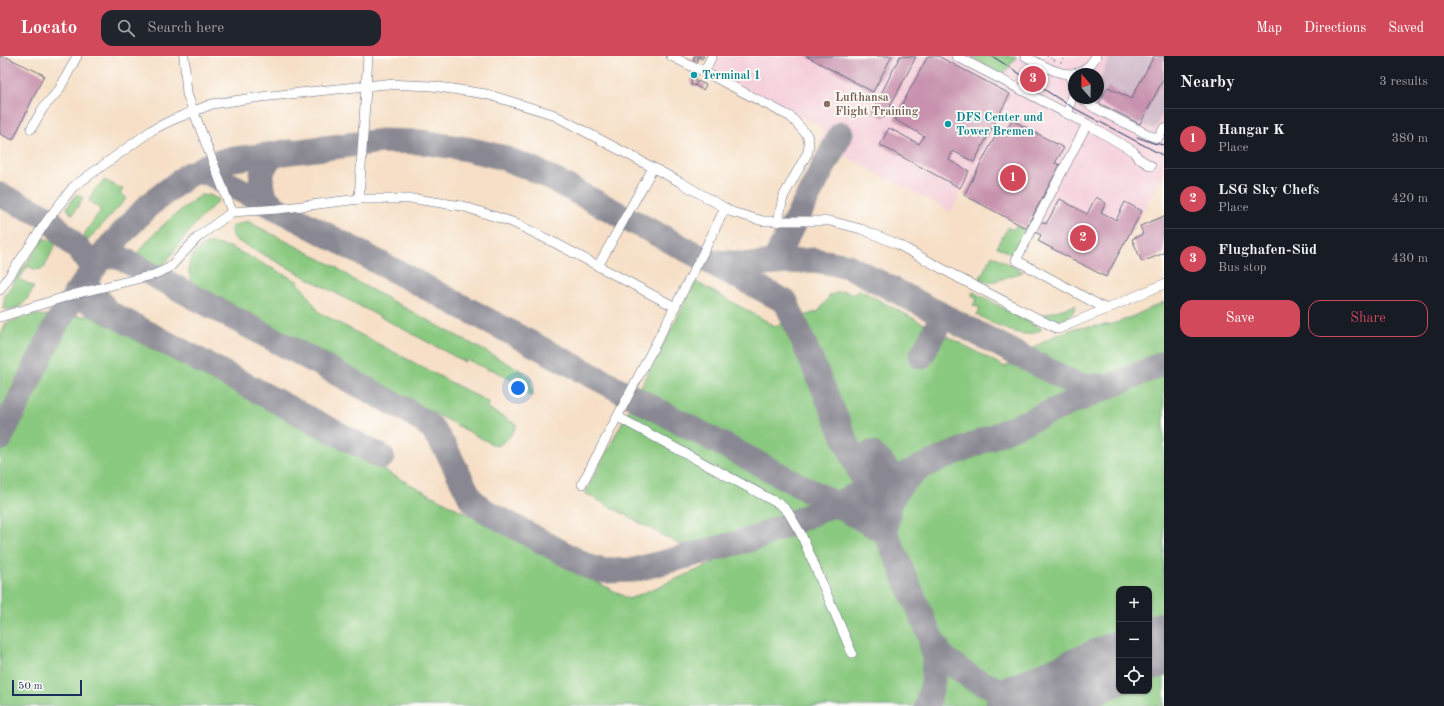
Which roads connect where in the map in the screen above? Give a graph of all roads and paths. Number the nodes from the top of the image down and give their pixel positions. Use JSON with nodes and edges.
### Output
{"nodes":[{"id":1,"x":78,"y":56,"type":"edge"},
{"id":2,"x":184,"y":56,"type":"edge"},
{"id":3,"x":368,"y":56,"type":"edge"},
{"id":4,"x":671,"y":56,"type":"edge"},
{"id":5,"x":712,"y":56,"type":"edge"},
{"id":6,"x":956,"y":56,"type":"edge"},
{"id":7,"x":1025,"y":56,"type":"edge"},
{"id":8,"x":1066,"y":56,"type":"edge"},
{"id":9,"x":1096,"y":56,"type":"edge"},
{"id":10,"x":1061,"y":63,"type":"dead end"},
{"id":11,"x":1087,"y":68,"type":"edge"},
{"id":12,"x":698,"y":69,"type":"junction"},
{"id":13,"x":1068,"y":75,"type":"edge"},
{"id":14,"x":366,"y":86,"type":"junction"},
{"id":15,"x":1070,"y":104,"type":"edge"},
{"id":16,"x":1089,"y":104,"type":"edge"},
{"id":17,"x":194,"y":110,"type":"junction"},
{"id":18,"x":1068,"y":114,"type":"junction"},
{"id":19,"x":1088,"y":124,"type":"junction"},
{"id":20,"x":31,"y":128,"type":"dead end"},
{"id":21,"x":1164,"y":128,"type":"edge"},
{"id":22,"x":1161,"y":138,"type":"edge"},
{"id":23,"x":1152,"y":166,"type":"dead end"},
{"id":24,"x":653,"y":168,"type":"junction"},
{"id":25,"x":360,"y":199,"type":"junction"},
{"id":26,"x":725,"y":208,"type":"junction"},
{"id":27,"x":232,"y":212,"type":"junction"},
{"id":28,"x":778,"y":222,"type":"junction"},
{"id":29,"x":598,"y":266,"type":"junction"},
{"id":30,"x":1164,"y":284,"type":"edge"},
{"id":31,"x":0,"y":290,"type":"edge"},
{"id":32,"x":675,"y":307,"type":"junction"},
{"id":33,"x":1106,"y":309,"type":"junction"},
{"id":34,"x":0,"y":317,"type":"edge"},
{"id":35,"x":618,"y":417,"type":"junction"},
{"id":36,"x":582,"y":484,"type":"dead end"},
{"id":37,"x":852,"y":654,"type":"dead end"}],
"edges":[{"from":1,"to":20,"type":"lane"},
{"from":2,"to":17,"type":"lane"},
{"from":3,"to":14,"type":"lane"},
{"from":4,"to":12,"type":"lane"},
{"from":5,"to":12,"type":"lane"},
{"from":6,"to":18,"type":"lane"},
{"from":7,"to":13,"type":"lane"},
{"from":8,"to":10,"type":"path"},
{"from":9,"to":11,"type":"lane"},
{"from":12,"to":28,"type":"lane"},
{"from":14,"to":17,"type":"lane"},
{"from":14,"to":24,"type":"lane"},
{"from":14,"to":25,"type":"lane"},
{"from":15,"to":18,"type":"lane"},
{"from":16,"to":22,"type":"lane"},
{"from":17,"to":27,"type":"lane"},
{"from":17,"to":31,"type":"lane"},
{"from":18,"to":19,"type":"lane"},
{"from":19,"to":23,"type":"lane"},
{"from":19,"to":33,"type":"lane"},
{"from":21,"to":22,"type":"lane"},
{"from":24,"to":26,"type":"lane"},
{"from":24,"to":29,"type":"lane"},
{"from":25,"to":27,"type":"lane"},
{"from":25,"to":29,"type":"lane"},
{"from":26,"to":28,"type":"lane"},
{"from":26,"to":32,"type":"lane"},
{"from":27,"to":34,"type":"lane"},
{"from":28,"to":33,"type":"lane"},
{"from":29,"to":32,"type":"lane"},
{"from":30,"to":33,"type":"lane"},
{"from":32,"to":35,"type":"lane"},
{"from":35,"to":36,"type":"lane"},
{"from":35,"to":37,"type":"lane"}]}
